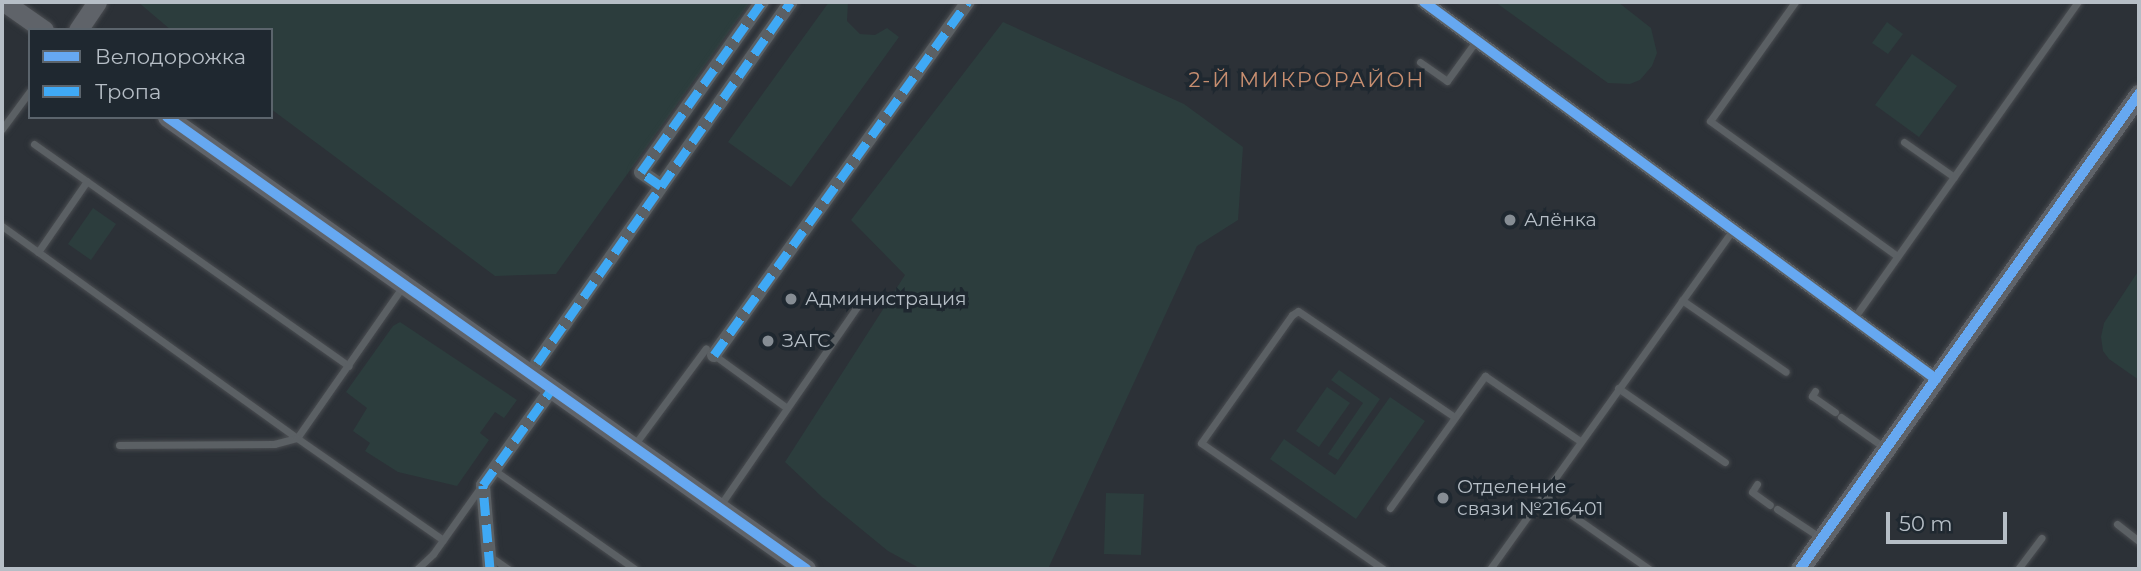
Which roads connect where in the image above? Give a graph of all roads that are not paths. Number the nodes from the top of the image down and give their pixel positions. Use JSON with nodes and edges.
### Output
{"nodes":[{"id":1,"x":4,"y":2,"type":"edge"},
{"id":2,"x":97,"y":2,"type":"edge"},
{"id":3,"x":762,"y":2,"type":"edge"},
{"id":4,"x":791,"y":2,"type":"edge"},
{"id":5,"x":968,"y":2,"type":"edge"},
{"id":6,"x":1424,"y":2,"type":"edge"},
{"id":7,"x":1794,"y":2,"type":"edge"},
{"id":8,"x":2078,"y":2,"type":"edge"},
{"id":9,"x":41,"y":28,"type":"edge"},
{"id":10,"x":79,"y":28,"type":"edge"},
{"id":11,"x":1476,"y":40,"type":"junction"},
{"id":12,"x":1420,"y":62,"type":"dead end"},
{"id":13,"x":28,"y":94,"type":"edge"},
{"id":14,"x":2137,"y":104,"type":"edge"},
{"id":15,"x":170,"y":119,"type":"edge"},
{"id":16,"x":2,"y":129,"type":"edge"},
{"id":17,"x":1904,"y":142,"type":"dead end"},
{"id":18,"x":34,"y":144,"type":"dead end"},
{"id":19,"x":1954,"y":177,"type":"junction"},
{"id":20,"x":87,"y":181,"type":"junction"},
{"id":21,"x":661,"y":186,"type":"junction"},
{"id":22,"x":2,"y":226,"type":"edge"},
{"id":23,"x":1732,"y":231,"type":"junction"},
{"id":24,"x":38,"y":252,"type":"junction"},
{"id":25,"x":1897,"y":256,"type":"junction"},
{"id":26,"x":404,"y":285,"type":"junction"},
{"id":27,"x":862,"y":300,"type":"dead end"},
{"id":28,"x":1682,"y":300,"type":"junction"},
{"id":29,"x":1854,"y":319,"type":"junction"},
{"id":30,"x":710,"y":351,"type":"junction"},
{"id":31,"x":537,"y":363,"type":"dead end"},
{"id":32,"x":349,"y":366,"type":"junction"},
{"id":33,"x":1786,"y":372,"type":"dead end"},
{"id":34,"x":1936,"y":379,"type":"junction"},
{"id":35,"x":1618,"y":388,"type":"junction"},
{"id":36,"x":551,"y":390,"type":"junction"},
{"id":37,"x":1815,"y":391,"type":"dead end"},
{"id":38,"x":787,"y":408,"type":"junction"},
{"id":39,"x":1453,"y":416,"type":"junction"},
{"id":40,"x":297,"y":438,"type":"junction"},
{"id":41,"x":1580,"y":442,"type":"junction"},
{"id":42,"x":119,"y":445,"type":"dead end"},
{"id":43,"x":632,"y":447,"type":"junction"},
{"id":44,"x":1886,"y":448,"type":"junction"},
{"id":45,"x":1725,"y":462,"type":"dead end"},
{"id":46,"x":494,"y":470,"type":"junction"},
{"id":47,"x":1756,"y":484,"type":"dead end"},
{"id":48,"x":483,"y":485,"type":"junction"},
{"id":49,"x":1543,"y":495,"type":"junction"},
{"id":50,"x":719,"y":508,"type":"junction"},
{"id":51,"x":1390,"y":508,"type":"dead end"},
{"id":52,"x":2117,"y":524,"type":"dead end"},
{"id":53,"x":2041,"y":538,"type":"dead end"},
{"id":54,"x":1821,"y":539,"type":"junction"},
{"id":55,"x":443,"y":540,"type":"junction"},
{"id":56,"x":2139,"y":541,"type":"edge"},
{"id":57,"x":490,"y":563,"type":"edge"},
{"id":58,"x":416,"y":569,"type":"edge"},
{"id":59,"x":508,"y":569,"type":"edge"},
{"id":60,"x":635,"y":569,"type":"edge"},
{"id":61,"x":806,"y":569,"type":"edge"},
{"id":62,"x":1383,"y":569,"type":"edge"},
{"id":63,"x":1490,"y":569,"type":"edge"},
{"id":64,"x":1649,"y":569,"type":"edge"},
{"id":65,"x":1800,"y":569,"type":"edge"},
{"id":66,"x":2018,"y":569,"type":"edge"}],
"edges":[{"from":1,"to":9,"type":"street"},
{"from":2,"to":10,"type":"street"},
{"from":3,"to":21,"type":"street"},
{"from":4,"to":21,"type":"street"},
{"from":5,"to":30,"type":"street"},
{"from":6,"to":11,"type":"street"},
{"from":7,"to":25,"type":"lane"},
{"from":8,"to":19,"type":"lane"},
{"from":11,"to":12,"type":"lane"},
{"from":11,"to":23,"type":"street"},
{"from":13,"to":16,"type":"lane"},
{"from":14,"to":34,"type":"street"},
{"from":15,"to":26,"type":"street"},
{"from":17,"to":19,"type":"lane"},
{"from":18,"to":20,"type":"lane"},
{"from":19,"to":25,"type":"lane"},
{"from":20,"to":24,"type":"lane"},
{"from":20,"to":32,"type":"lane"},
{"from":21,"to":31,"type":"street"},
{"from":22,"to":24,"type":"lane"},
{"from":23,"to":28,"type":"lane"},
{"from":23,"to":29,"type":"street"},
{"from":24,"to":40,"type":"lane"},
{"from":25,"to":29,"type":"lane"},
{"from":26,"to":32,"type":"lane"},
{"from":26,"to":36,"type":"street"},
{"from":27,"to":38,"type":"lane"},
{"from":28,"to":33,"type":"lane"},
{"from":28,"to":35,"type":"lane"},
{"from":29,"to":34,"type":"street"},
{"from":30,"to":38,"type":"lane"},
{"from":30,"to":43,"type":"lane"},
{"from":32,"to":40,"type":"lane"},
{"from":34,"to":44,"type":"street"},
{"from":35,"to":41,"type":"lane"},
{"from":35,"to":45,"type":"lane"},
{"from":36,"to":43,"type":"street"},
{"from":36,"to":46,"type":"street"},
{"from":37,"to":44,"type":"lane"},
{"from":38,"to":50,"type":"lane"},
{"from":39,"to":41,"type":"lane"},
{"from":39,"to":51,"type":"lane"},
{"from":39,"to":62,"type":"lane"},
{"from":40,"to":42,"type":"lane"},
{"from":40,"to":55,"type":"lane"},
{"from":41,"to":49,"type":"lane"},
{"from":43,"to":50,"type":"street"},
{"from":44,"to":54,"type":"street"},
{"from":46,"to":48,"type":"street"},
{"from":46,"to":60,"type":"lane"},
{"from":47,"to":54,"type":"lane"},
{"from":48,"to":55,"type":"lane"},
{"from":48,"to":57,"type":"street"},
{"from":49,"to":63,"type":"lane"},
{"from":49,"to":64,"type":"lane"},
{"from":50,"to":61,"type":"street"},
{"from":52,"to":56,"type":"lane"},
{"from":53,"to":66,"type":"lane"},
{"from":54,"to":65,"type":"street"},
{"from":55,"to":58,"type":"lane"},
{"from":57,"to":59,"type":"lane"}]}
